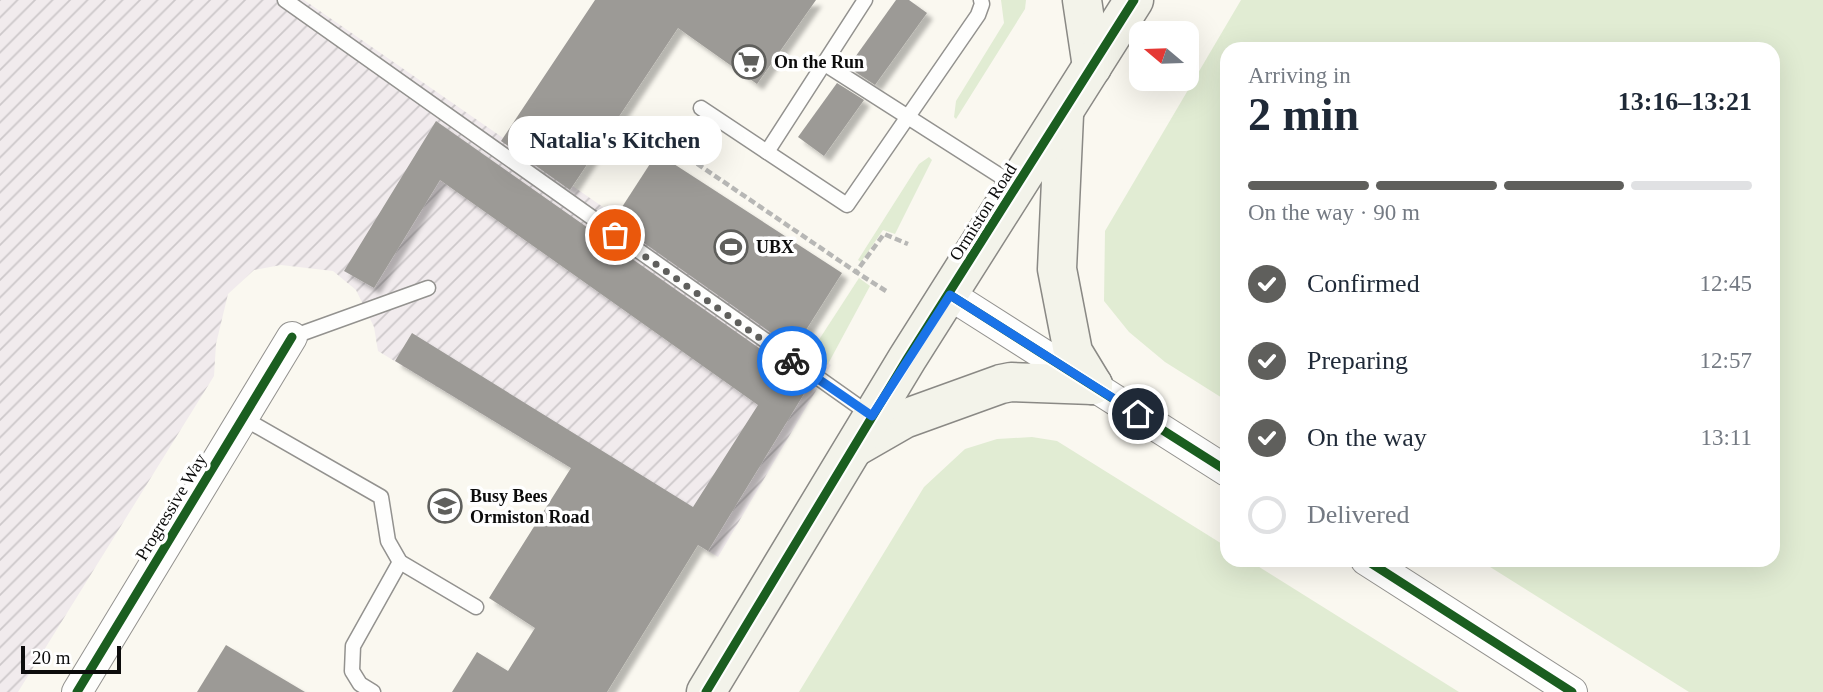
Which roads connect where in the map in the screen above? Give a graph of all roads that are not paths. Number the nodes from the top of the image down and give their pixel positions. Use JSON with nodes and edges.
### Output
{"nodes":[{"id":1,"x":285,"y":0,"type":"edge"},
{"id":2,"x":865,"y":0,"type":"edge"},
{"id":3,"x":981,"y":0,"type":"edge"},
{"id":4,"x":1082,"y":0,"type":"edge"},
{"id":5,"x":1134,"y":0,"type":"edge"},
{"id":6,"x":825,"y":64,"type":"junction"},
{"id":7,"x":1092,"y":67,"type":"junction"},
{"id":8,"x":701,"y":108,"type":"dead end"},
{"id":9,"x":1065,"y":110,"type":"junction"},
{"id":10,"x":908,"y":117,"type":"junction"},
{"id":11,"x":767,"y":152,"type":"junction"},
{"id":12,"x":1017,"y":187,"type":"junction"},
{"id":13,"x":428,"y":288,"type":"dead end"},
{"id":14,"x":950,"y":295,"type":"junction"},
{"id":15,"x":292,"y":337,"type":"joint"},
{"id":16,"x":1093,"y":385,"type":"junction"},
{"id":17,"x":872,"y":416,"type":"junction"},
{"id":18,"x":243,"y":418,"type":"junction"},
{"id":19,"x":852,"y":449,"type":"junction"},
{"id":20,"x":1220,"y":467,"type":"edge"},
{"id":21,"x":400,"y":562,"type":"junction"},
{"id":22,"x":1377,"y":567,"type":"edge"},
{"id":23,"x":476,"y":607,"type":"dead end"},
{"id":24,"x":77,"y":692,"type":"edge"},
{"id":25,"x":373,"y":692,"type":"edge"},
{"id":26,"x":706,"y":692,"type":"edge"},
{"id":27,"x":1572,"y":692,"type":"edge"}],
"edges":[{"from":1,"to":17,"type":"lane"},
{"from":2,"to":6,"type":"lane"},
{"from":3,"to":10,"type":"lane"},
{"from":4,"to":7,"type":"main road"},
{"from":5,"to":7,"type":"main road","name":"Ormiston Road"},
{"from":6,"to":10,"type":"lane"},
{"from":6,"to":11,"type":"lane"},
{"from":7,"to":9,"type":"main road","name":"Ormiston Road"},
{"from":8,"to":11,"type":"lane"},
{"from":9,"to":12,"type":"main road","name":"Ormiston Road"},
{"from":9,"to":16,"type":"main road"},
{"from":10,"to":11,"type":"lane"},
{"from":10,"to":12,"type":"lane"},
{"from":12,"to":14,"type":"main road","name":"Ormiston Road"},
{"from":13,"to":15,"type":"lane"},
{"from":14,"to":16,"type":"street"},
{"from":14,"to":17,"type":"main road","name":"Ormiston Road"},
{"from":15,"to":18,"type":"street","name":"Progressive Way"},
{"from":16,"to":19,"type":"main road"},
{"from":16,"to":20,"type":"street"},
{"from":17,"to":19,"type":"main road","name":"Ormiston Road"},
{"from":18,"to":21,"type":"lane"},
{"from":18,"to":24,"type":"street","name":"Progressive Way"},
{"from":19,"to":26,"type":"main road","name":"Ormiston Road"},
{"from":21,"to":23,"type":"lane"},
{"from":21,"to":25,"type":"lane"},
{"from":22,"to":27,"type":"street"}]}
